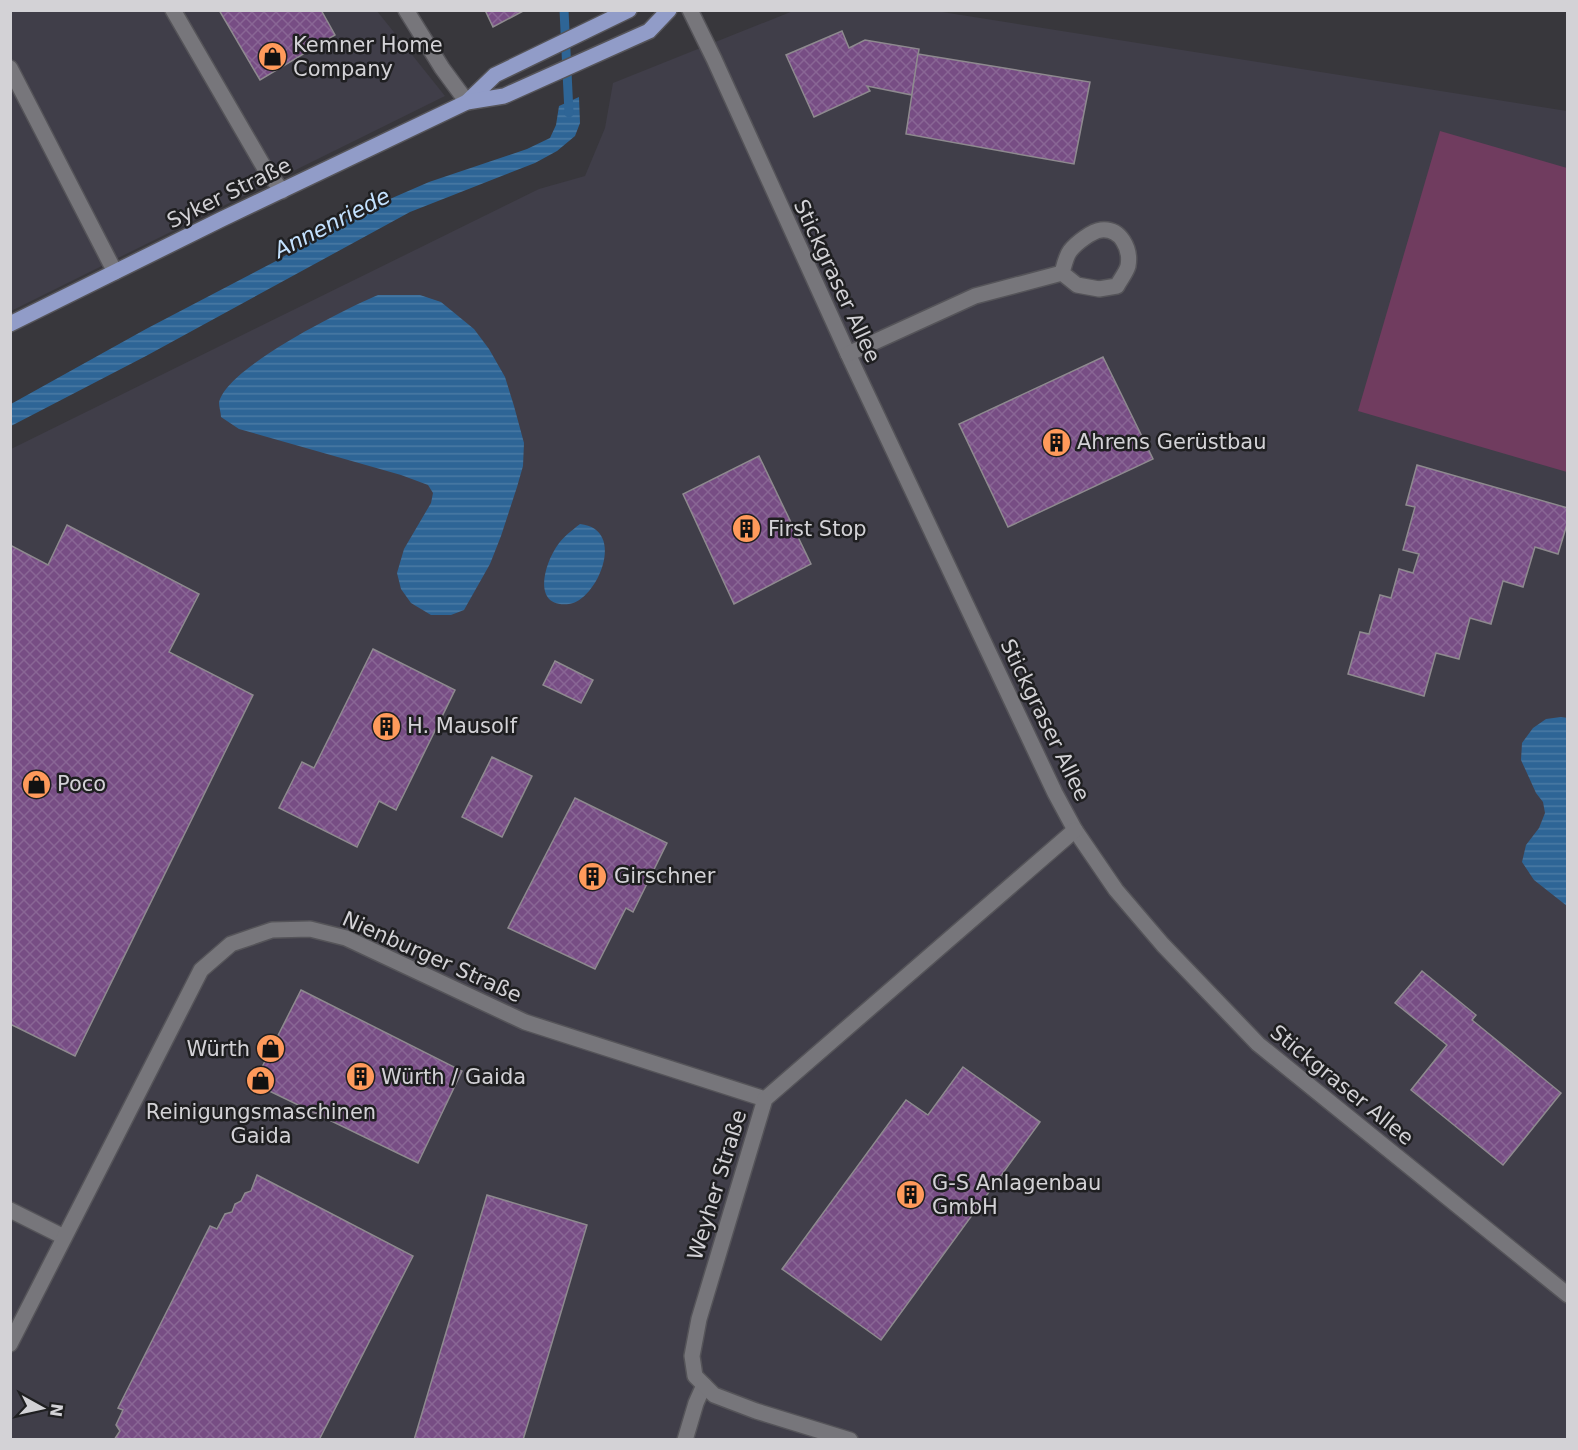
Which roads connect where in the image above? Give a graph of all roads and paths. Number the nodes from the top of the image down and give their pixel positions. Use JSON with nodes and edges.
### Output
{"nodes":[{"id":1,"x":173,"y":10,"type":"edge"},
{"id":2,"x":405,"y":10,"type":"edge"},
{"id":3,"x":629,"y":10,"type":"edge"},
{"id":4,"x":669,"y":10,"type":"edge"},
{"id":5,"x":690,"y":10,"type":"edge"},
{"id":6,"x":10,"y":68,"type":"edge"},
{"id":7,"x":467,"y":102,"type":"junction"},
{"id":8,"x":282,"y":191,"type":"junction"},
{"id":9,"x":115,"y":272,"type":"junction"},
{"id":10,"x":1062,"y":273,"type":"junction"},
{"id":11,"x":10,"y":324,"type":"edge"},
{"id":12,"x":848,"y":354,"type":"junction"},
{"id":13,"x":1075,"y":830,"type":"junction"},
{"id":14,"x":765,"y":1099,"type":"junction"},
{"id":15,"x":10,"y":1210,"type":"edge"},
{"id":16,"x":64,"y":1238,"type":"junction"},
{"id":17,"x":1568,"y":1295,"type":"edge"},
{"id":18,"x":10,"y":1344,"type":"edge"},
{"id":19,"x":704,"y":1385,"type":"junction"},
{"id":20,"x":685,"y":1440,"type":"edge"},
{"id":21,"x":850,"y":1440,"type":"edge"}],
"edges":[{"from":1,"to":8,"type":"street"},
{"from":2,"to":7,"type":"street"},
{"from":3,"to":7,"type":"main road","name":"Syker Straße"},
{"from":4,"to":7,"type":"main road","name":"Syker Straße"},
{"from":5,"to":12,"type":"street","name":"Stickgraser Allee"},
{"from":6,"to":9,"type":"street"},
{"from":7,"to":8,"type":"main road","name":"Syker Straße"},
{"from":8,"to":9,"type":"main road","name":"Syker Straße"},
{"from":9,"to":11,"type":"main road","name":"Syker Straße"},
{"from":10,"to":10,"type":"street"},
{"from":10,"to":12,"type":"street"},
{"from":12,"to":13,"type":"street","name":"Stickgraser Allee"},
{"from":13,"to":14,"type":"street","name":"Weyher Straße"},
{"from":13,"to":17,"type":"street","name":"Stickgraser Allee"},
{"from":14,"to":16,"type":"street","name":"Nienburger Straße"},
{"from":14,"to":19,"type":"street","name":"Weyher Straße"},
{"from":15,"to":16,"type":"street"},
{"from":16,"to":18,"type":"street","name":"Nienburger Straße"},
{"from":19,"to":20,"type":"street"},
{"from":19,"to":21,"type":"street"}]}
